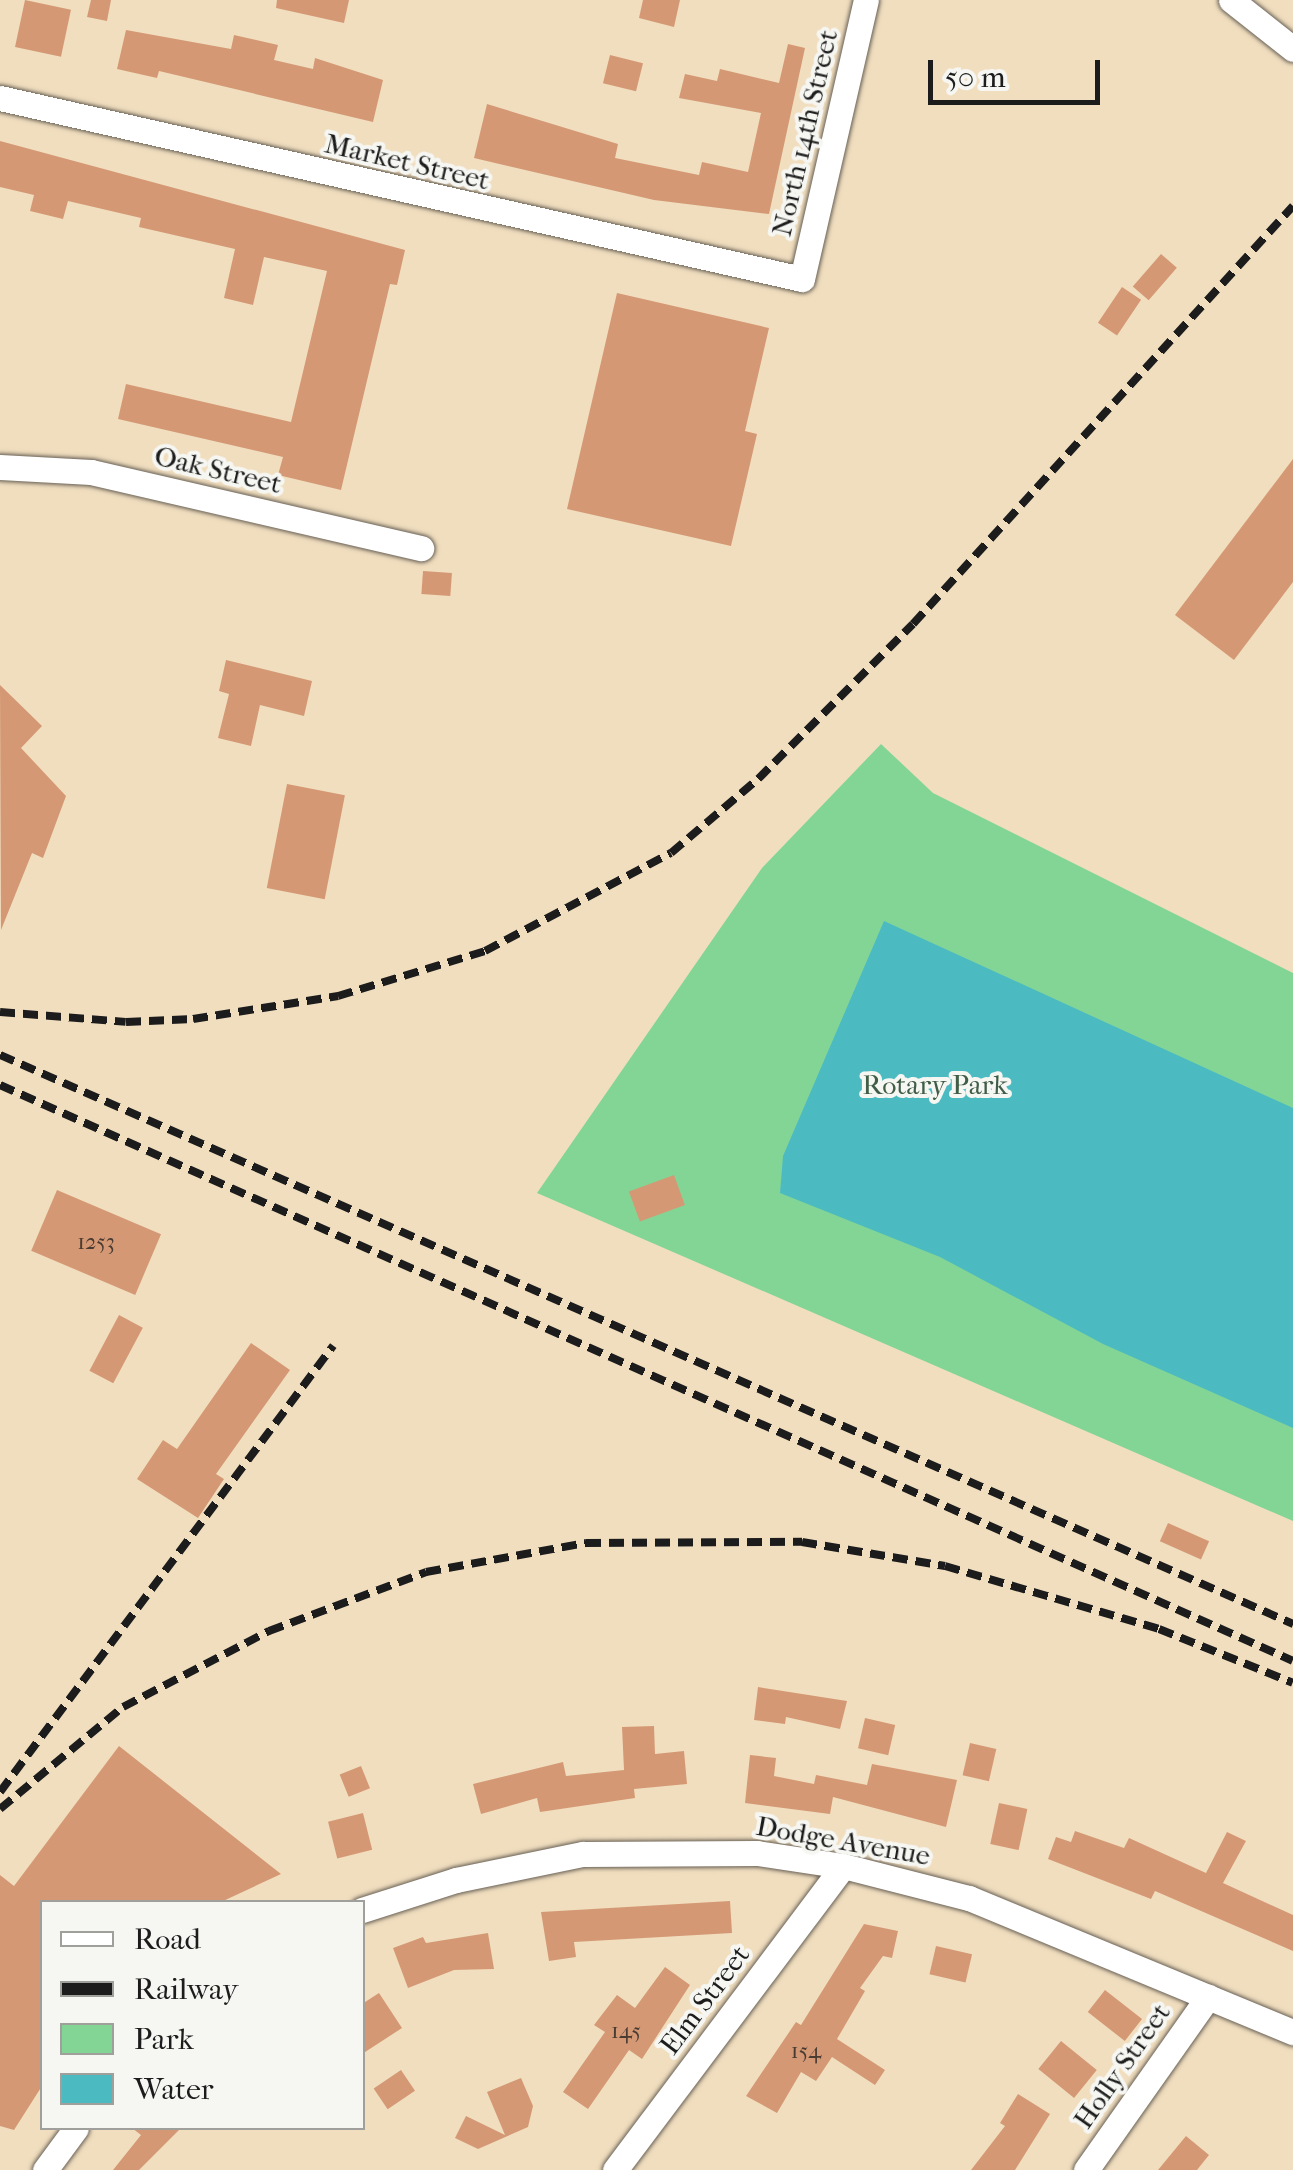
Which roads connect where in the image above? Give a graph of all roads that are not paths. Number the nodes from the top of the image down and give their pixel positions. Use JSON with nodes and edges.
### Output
{"nodes":[{"id":1,"x":866,"y":0,"type":"edge"},
{"id":2,"x":1231,"y":0,"type":"edge"},
{"id":3,"x":1293,"y":49,"type":"edge"},
{"id":4,"x":0,"y":98,"type":"edge"},
{"id":5,"x":802,"y":279,"type":"joint"},
{"id":6,"x":0,"y":467,"type":"edge"},
{"id":7,"x":422,"y":548,"type":"dead end"},
{"id":8,"x":843,"y":1866,"type":"junction"},
{"id":9,"x":365,"y":1909,"type":"edge"},
{"id":10,"x":1208,"y":1997,"type":"junction"},
{"id":11,"x":1293,"y":2032,"type":"edge"},
{"id":12,"x":75,"y":2130,"type":"edge"},
{"id":13,"x":45,"y":2170,"type":"edge"},
{"id":14,"x":616,"y":2170,"type":"edge"},
{"id":15,"x":1086,"y":2170,"type":"edge"}],
"edges":[{"from":1,"to":5,"type":"street","name":"North 14th Street"},
{"from":2,"to":3,"type":"street"},
{"from":4,"to":5,"type":"street","name":"Market Street"},
{"from":6,"to":7,"type":"street","name":"Oak Street"},
{"from":8,"to":9,"type":"street","name":"Dodge Avenue"},
{"from":8,"to":10,"type":"street","name":"Dodge Avenue"},
{"from":8,"to":14,"type":"street","name":"Elm Street"},
{"from":10,"to":11,"type":"street","name":"Dodge Avenue"},
{"from":10,"to":15,"type":"street","name":"Holly Street"},
{"from":12,"to":13,"type":"street"}]}
